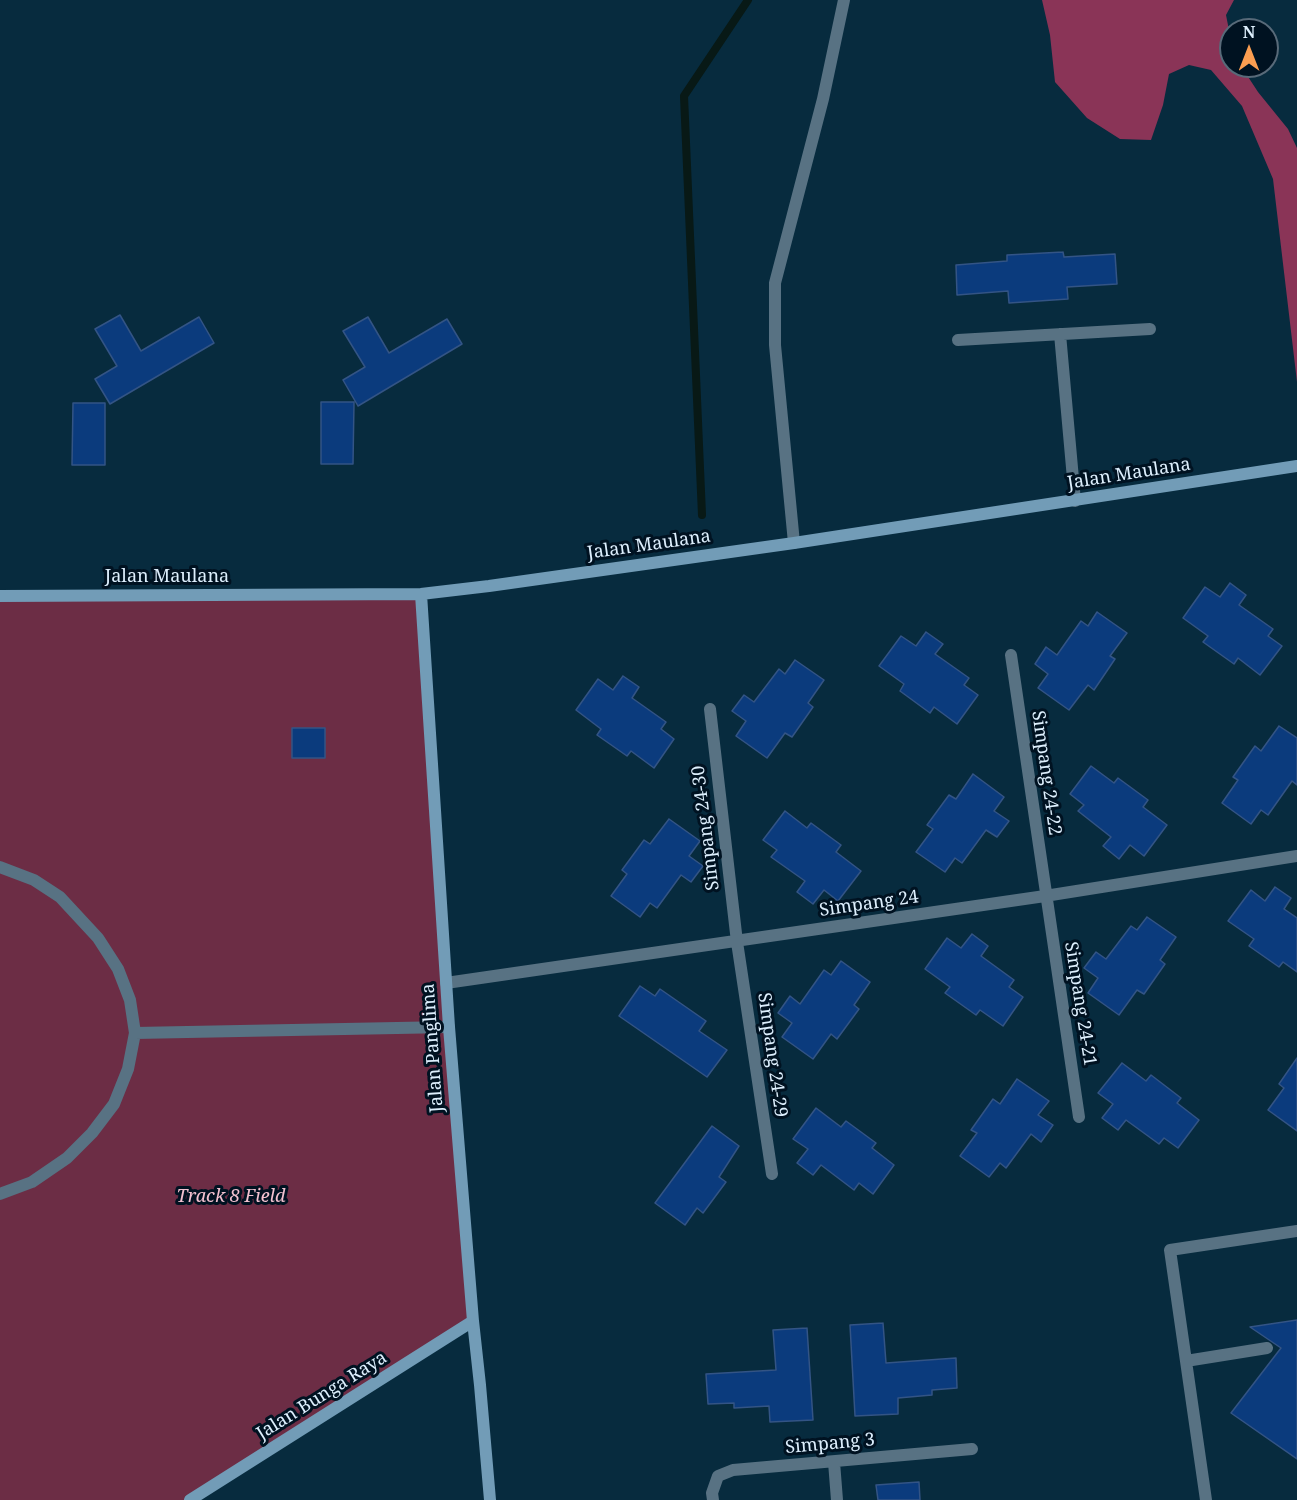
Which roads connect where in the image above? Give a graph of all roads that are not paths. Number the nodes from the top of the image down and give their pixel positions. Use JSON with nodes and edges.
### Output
{"nodes":[{"id":1,"x":844,"y":0,"type":"edge"},
{"id":2,"x":1150,"y":329,"type":"dead end"},
{"id":3,"x":1060,"y":334,"type":"junction"},
{"id":4,"x":958,"y":340,"type":"dead end"},
{"id":5,"x":1297,"y":466,"type":"edge"},
{"id":6,"x":1076,"y":501,"type":"junction"},
{"id":7,"x":794,"y":543,"type":"junction"},
{"id":8,"x":421,"y":594,"type":"junction"},
{"id":9,"x":0,"y":596,"type":"edge"},
{"id":10,"x":1011,"y":655,"type":"dead end"},
{"id":11,"x":710,"y":709,"type":"dead end"},
{"id":12,"x":1297,"y":856,"type":"edge"},
{"id":13,"x":0,"y":867,"type":"edge"},
{"id":14,"x":1045,"y":897,"type":"junction"},
{"id":15,"x":737,"y":942,"type":"junction"},
{"id":16,"x":446,"y":983,"type":"junction"},
{"id":17,"x":449,"y":1027,"type":"junction"},
{"id":18,"x":135,"y":1033,"type":"junction"},
{"id":19,"x":1078,"y":1117,"type":"dead end"},
{"id":20,"x":772,"y":1174,"type":"dead end"},
{"id":21,"x":0,"y":1194,"type":"edge"},
{"id":22,"x":1297,"y":1231,"type":"edge"},
{"id":23,"x":473,"y":1321,"type":"junction"},
{"id":24,"x":1267,"y":1348,"type":"dead end"},
{"id":25,"x":1186,"y":1361,"type":"junction"},
{"id":26,"x":972,"y":1449,"type":"dead end"},
{"id":27,"x":834,"y":1462,"type":"junction"},
{"id":28,"x":190,"y":1500,"type":"edge"},
{"id":29,"x":490,"y":1500,"type":"edge"},
{"id":30,"x":713,"y":1500,"type":"edge"},
{"id":31,"x":837,"y":1500,"type":"edge"},
{"id":32,"x":1206,"y":1500,"type":"edge"}],
"edges":[{"from":1,"to":7,"type":"street"},
{"from":2,"to":3,"type":"street"},
{"from":3,"to":4,"type":"street"},
{"from":3,"to":6,"type":"street"},
{"from":5,"to":6,"type":"main road","name":"Jalan Maulana"},
{"from":6,"to":7,"type":"main road","name":"Jalan Maulana"},
{"from":7,"to":8,"type":"main road","name":"Jalan Maulana"},
{"from":8,"to":9,"type":"main road","name":"Jalan Maulana"},
{"from":8,"to":16,"type":"main road","name":"Jalan Panglima"},
{"from":10,"to":14,"type":"street","name":"Simpang 24-22"},
{"from":11,"to":15,"type":"street","name":"Simpang 24-30"},
{"from":12,"to":14,"type":"street","name":"Simpang 24"},
{"from":13,"to":18,"type":"street"},
{"from":14,"to":15,"type":"street","name":"Simpang 24"},
{"from":14,"to":19,"type":"street","name":"Simpang 24-21"},
{"from":15,"to":16,"type":"street","name":"Simpang 24"},
{"from":15,"to":20,"type":"street","name":"Simpang 24-29"},
{"from":16,"to":17,"type":"main road","name":"Jalan Panglima"},
{"from":17,"to":18,"type":"street"},
{"from":17,"to":23,"type":"main road","name":"Jalan Panglima"},
{"from":18,"to":21,"type":"street"},
{"from":22,"to":25,"type":"street"},
{"from":23,"to":28,"type":"main road","name":"Jalan Bunga Raya"},
{"from":23,"to":29,"type":"main road","name":"Jalan Panglima"},
{"from":24,"to":25,"type":"street"},
{"from":25,"to":32,"type":"street"},
{"from":26,"to":27,"type":"street","name":"Simpang 3"},
{"from":27,"to":30,"type":"street","name":"Simpang 3"},
{"from":27,"to":31,"type":"street"}]}
